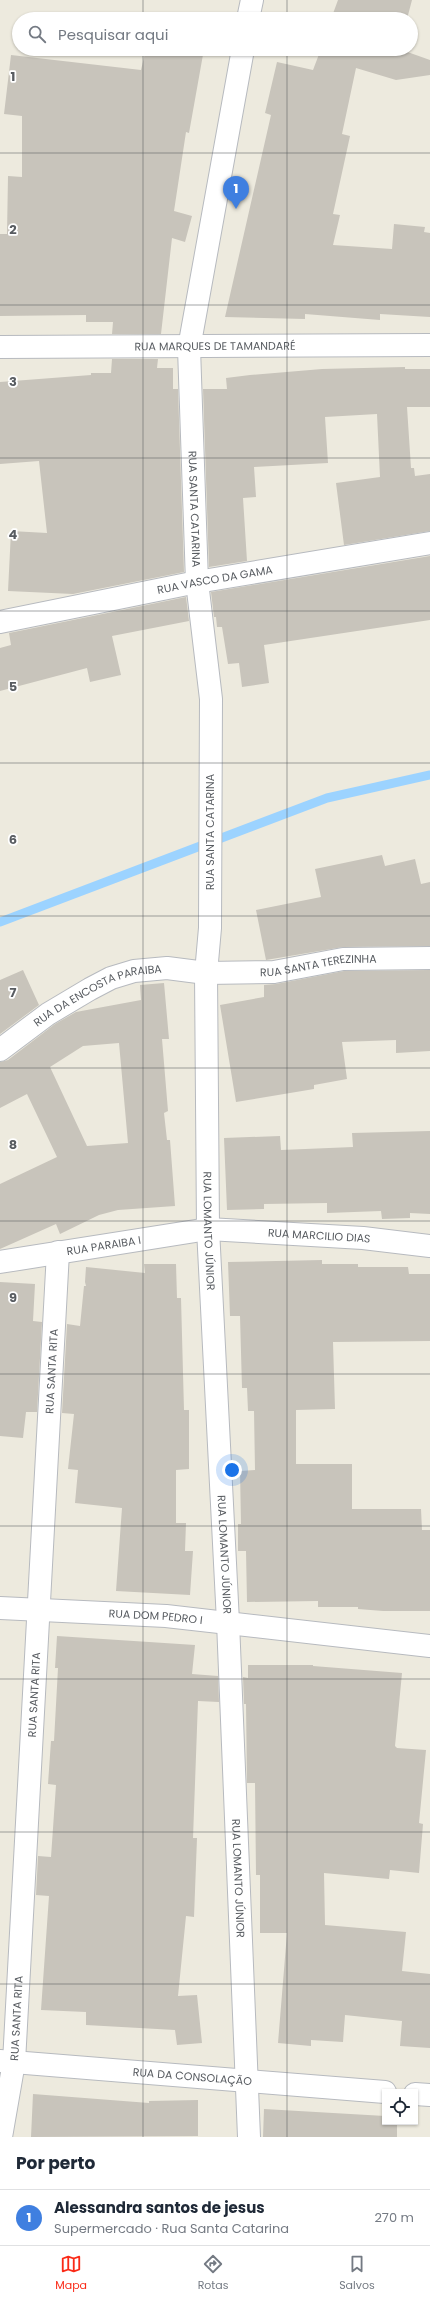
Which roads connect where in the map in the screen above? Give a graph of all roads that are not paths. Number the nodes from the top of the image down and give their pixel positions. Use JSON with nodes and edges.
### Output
{"nodes":[{"id":1,"x":252,"y":0,"type":"edge"},
{"id":2,"x":249,"y":12,"type":"edge"},
{"id":3,"x":242,"y":56,"type":"edge"},
{"id":4,"x":430,"y":345,"type":"edge"},
{"id":5,"x":0,"y":348,"type":"edge"},
{"id":6,"x":189,"y":348,"type":"junction"},
{"id":7,"x":430,"y":544,"type":"edge"},
{"id":8,"x":197,"y":582,"type":"junction"},
{"id":9,"x":0,"y":622,"type":"edge"},
{"id":10,"x":430,"y":958,"type":"edge"},
{"id":11,"x":206,"y":972,"type":"junction"},
{"id":12,"x":0,"y":1050,"type":"edge"},
{"id":13,"x":208,"y":1229,"type":"junction"},
{"id":14,"x":430,"y":1246,"type":"edge"},
{"id":15,"x":58,"y":1252,"type":"junction"},
{"id":16,"x":0,"y":1262,"type":"edge"},
{"id":17,"x":0,"y":1608,"type":"edge"},
{"id":18,"x":40,"y":1610,"type":"junction"},
{"id":19,"x":228,"y":1622,"type":"junction"},
{"id":20,"x":430,"y":1646,"type":"edge"},
{"id":21,"x":7,"y":2061,"type":"edge"},
{"id":22,"x":246,"y":2082,"type":"junction"},
{"id":23,"x":382,"y":2092,"type":"edge"},
{"id":24,"x":418,"y":2094,"type":"edge"},
{"id":25,"x":430,"y":2095,"type":"edge"},
{"id":26,"x":1,"y":2137,"type":"edge"},
{"id":27,"x":248,"y":2137,"type":"edge"}],
"edges":[{"from":1,"to":2,"type":"street"},
{"from":3,"to":6,"type":"street","name":"RUA SANTA CATARINA"},
{"from":4,"to":6,"type":"street","name":"RUA MARQUES DE TAMANDARÉ"},
{"from":5,"to":6,"type":"street","name":"RUA MARQUES DE TAMANDARÉ"},
{"from":6,"to":8,"type":"street","name":"RUA SANTA CATARINA"},
{"from":7,"to":8,"type":"street","name":"RUA VASCO DA GAMA"},
{"from":8,"to":9,"type":"street","name":"RUA VASCO DA GAMA"},
{"from":8,"to":11,"type":"street","name":"RUA SANTA CATARINA"},
{"from":10,"to":11,"type":"street","name":"RUA SANTA TEREZINHA"},
{"from":11,"to":12,"type":"street","name":"RUA DA ENCOSTA PARAIBA"},
{"from":11,"to":13,"type":"street","name":"RUA LOMANTO JÚNIOR"},
{"from":13,"to":14,"type":"street","name":"RUA MARCILIO DIAS"},
{"from":13,"to":15,"type":"street","name":"RUA PARAIBA I"},
{"from":13,"to":19,"type":"street","name":"RUA LOMANTO JÚNIOR"},
{"from":15,"to":16,"type":"street","name":"RUA PARAIBA I"},
{"from":15,"to":18,"type":"street","name":"RUA SANTA RITA"},
{"from":17,"to":18,"type":"street","name":"RUA DOM PEDRO I"},
{"from":18,"to":19,"type":"street","name":"RUA DOM PEDRO I"},
{"from":18,"to":21,"type":"street","name":"RUA SANTA RITA"},
{"from":19,"to":20,"type":"street","name":"RUA DOM PEDRO I"},
{"from":19,"to":22,"type":"street","name":"RUA LOMANTO JÚNIOR"},
{"from":21,"to":22,"type":"street","name":"RUA DA CONSOLAÇÃO"},
{"from":21,"to":26,"type":"street","name":"RUA SANTA RITA"},
{"from":22,"to":23,"type":"street","name":"RUA DA CONSOLAÇÃO"},
{"from":22,"to":27,"type":"street","name":"RUA LOMANTO JÚNIOR"},
{"from":24,"to":25,"type":"street"}]}
